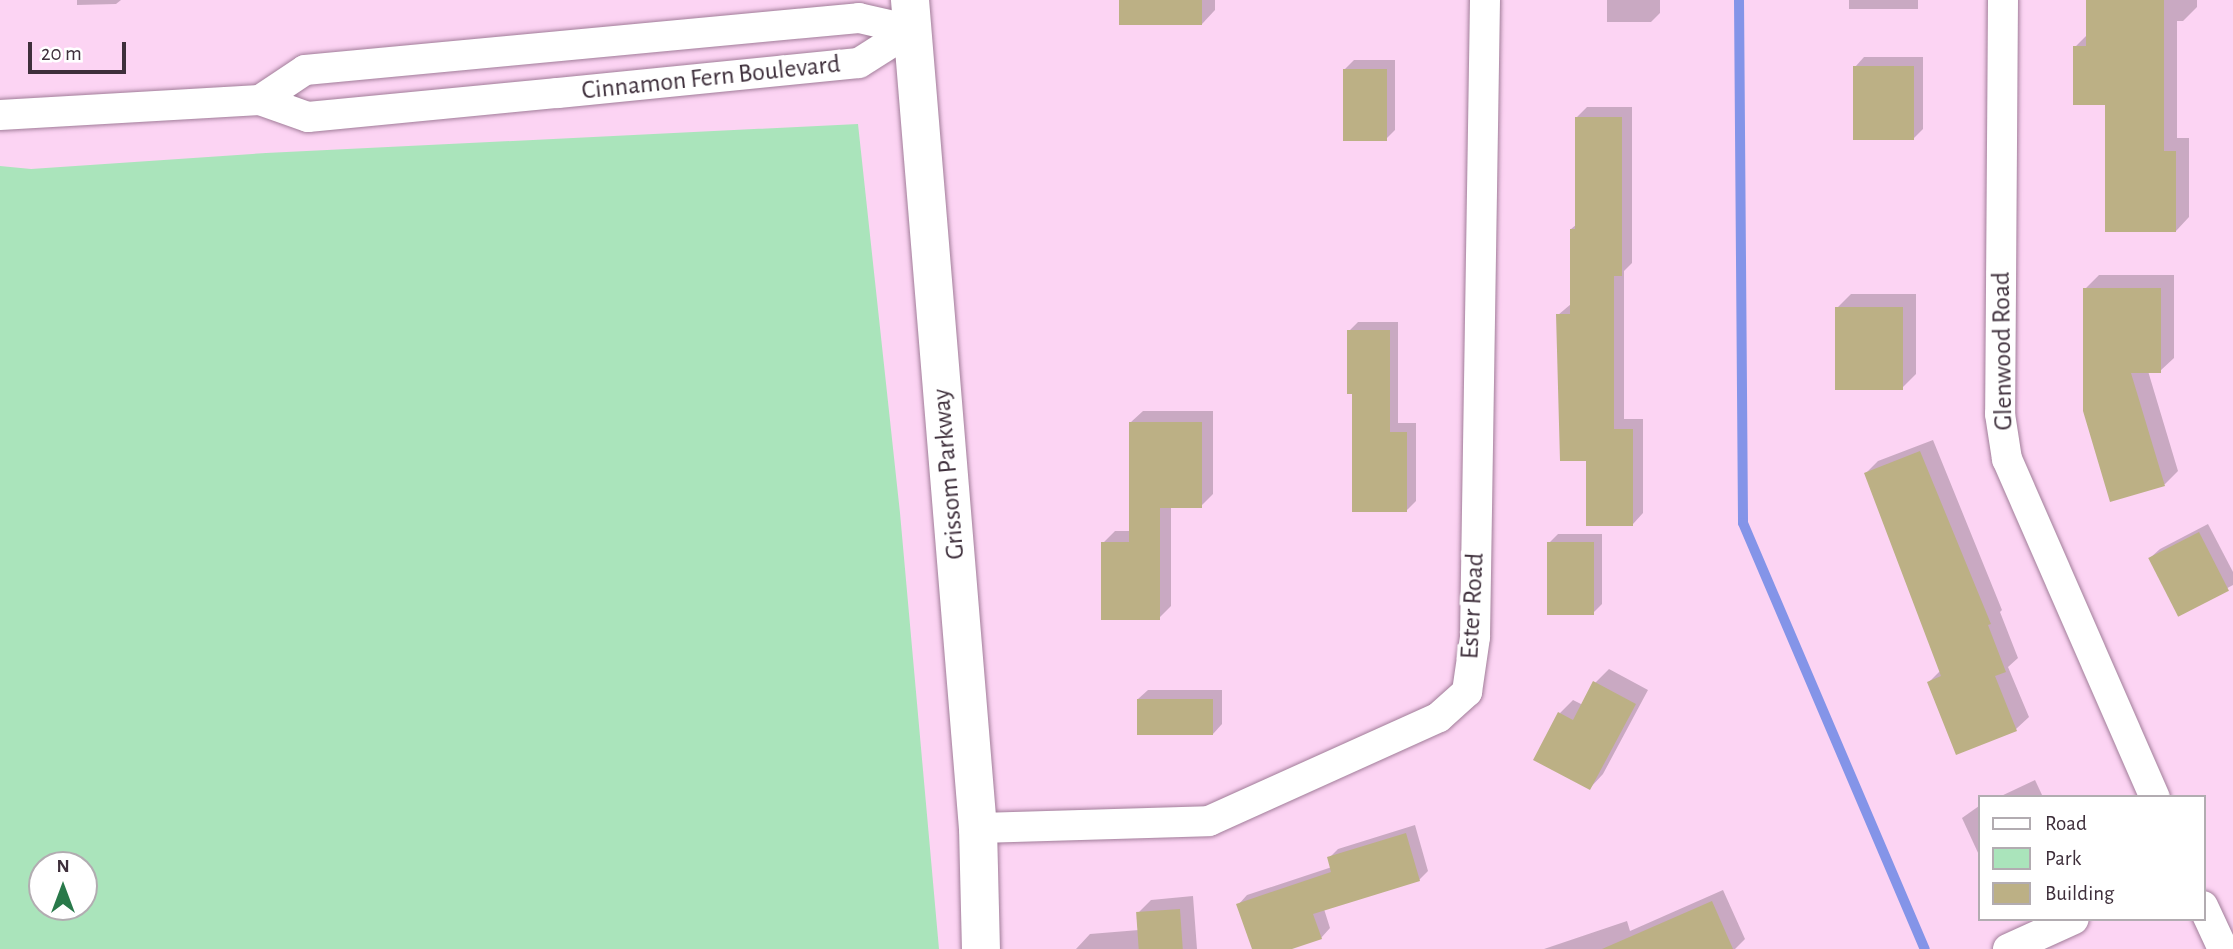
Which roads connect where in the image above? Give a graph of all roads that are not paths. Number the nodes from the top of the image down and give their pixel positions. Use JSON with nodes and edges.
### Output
{"nodes":[{"id":1,"x":1485,"y":0,"type":"edge"},
{"id":2,"x":2003,"y":0,"type":"edge"},
{"id":3,"x":911,"y":15,"type":"edge"},
{"id":4,"x":260,"y":100,"type":"junction"},
{"id":5,"x":0,"y":115,"type":"edge"},
{"id":6,"x":2154,"y":795,"type":"edge"},
{"id":7,"x":978,"y":828,"type":"junction"},
{"id":8,"x":2205,"y":909,"type":"edge"},
{"id":9,"x":2070,"y":921,"type":"edge"},
{"id":10,"x":981,"y":949,"type":"edge"},
{"id":11,"x":2008,"y":949,"type":"edge"},
{"id":12,"x":2223,"y":949,"type":"edge"}],
"edges":[{"from":1,"to":7,"type":"street","name":"Ester Road"},
{"from":2,"to":6,"type":"street","name":"Glenwood Road"},
{"from":3,"to":4,"type":"street","name":"Cinnamon Fern Boulevard"},
{"from":3,"to":4,"type":"street","name":"Cinnamon Fern Boulevard"},
{"from":3,"to":7,"type":"main road","name":"Grissom Parkway"},
{"from":4,"to":5,"type":"street","name":"Cinnamon Fern Boulevard"},
{"from":7,"to":10,"type":"main road","name":"Grissom Parkway"},
{"from":8,"to":12,"type":"street"},
{"from":9,"to":11,"type":"street"}]}
